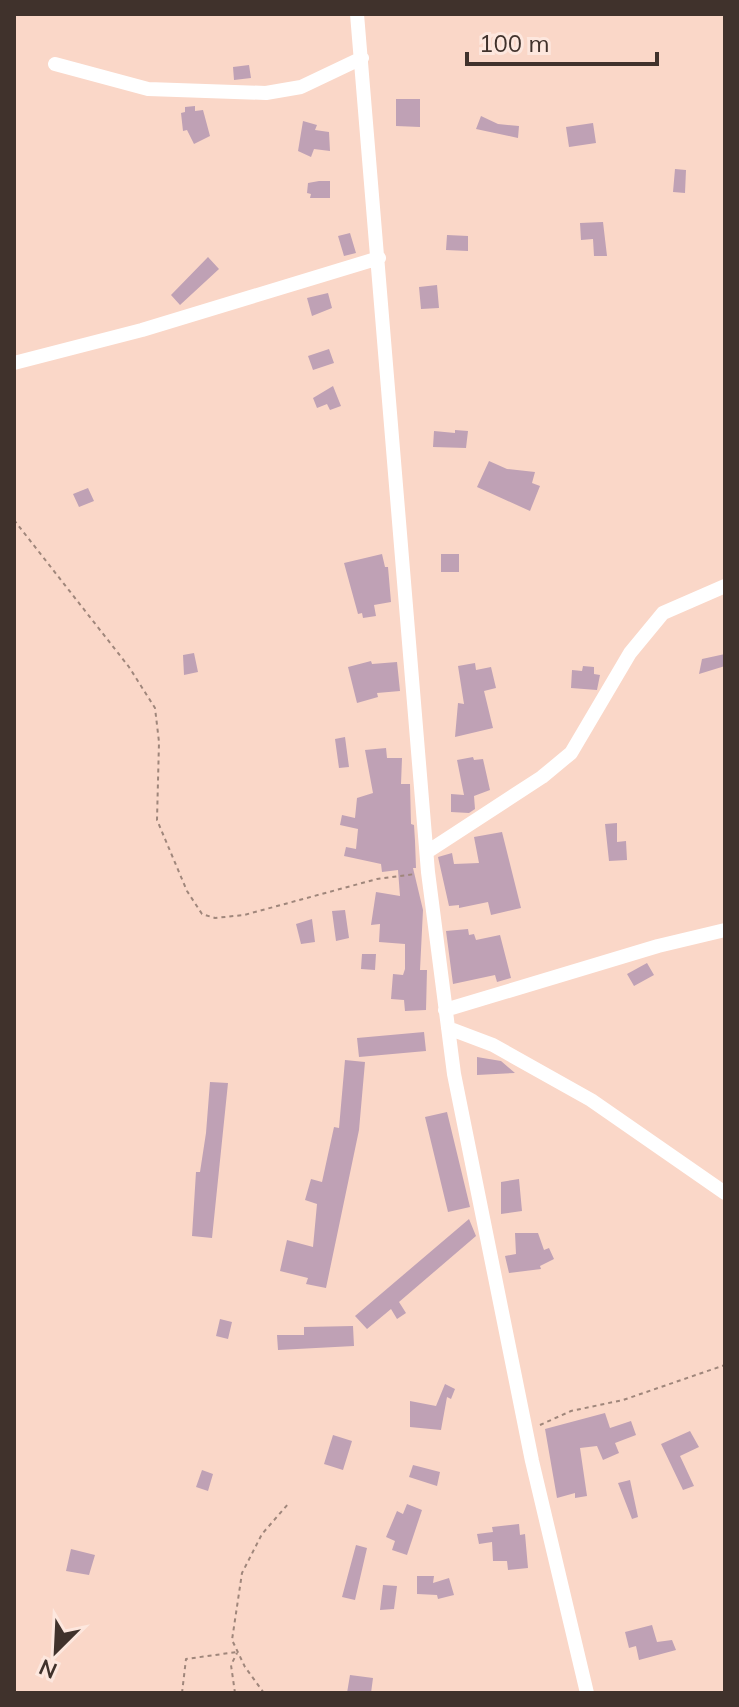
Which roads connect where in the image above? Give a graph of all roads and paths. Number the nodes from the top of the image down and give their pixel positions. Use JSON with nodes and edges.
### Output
{"nodes":[{"id":1,"x":357,"y":14,"type":"edge"},
{"id":2,"x":362,"y":58,"type":"junction"},
{"id":3,"x":55,"y":64,"type":"dead end"},
{"id":4,"x":379,"y":258,"type":"junction"},
{"id":5,"x":14,"y":363,"type":"edge"},
{"id":6,"x":14,"y":520,"type":"edge"},
{"id":7,"x":725,"y":586,"type":"edge"},
{"id":8,"x":427,"y":852,"type":"junction"},
{"id":9,"x":428,"y":872,"type":"junction"},
{"id":10,"x":725,"y":930,"type":"edge"},
{"id":11,"x":445,"y":1010,"type":"junction"},
{"id":12,"x":448,"y":1028,"type":"junction"},
{"id":13,"x":725,"y":1193,"type":"edge"},
{"id":14,"x":725,"y":1365,"type":"edge"},
{"id":15,"x":527,"y":1437,"type":"junction"},
{"id":16,"x":289,"y":1503,"type":"dead end"},
{"id":17,"x":238,"y":1652,"type":"junction"},
{"id":18,"x":182,"y":1693,"type":"edge"},
{"id":19,"x":235,"y":1693,"type":"edge"},
{"id":20,"x":264,"y":1693,"type":"edge"},
{"id":21,"x":587,"y":1693,"type":"edge"}],
"edges":[{"from":1,"to":2,"type":"street"},
{"from":2,"to":3,"type":"street"},
{"from":2,"to":4,"type":"street"},
{"from":4,"to":5,"type":"street"},
{"from":4,"to":8,"type":"street"},
{"from":6,"to":9,"type":"path"},
{"from":7,"to":8,"type":"street"},
{"from":8,"to":9,"type":"street"},
{"from":9,"to":11,"type":"street"},
{"from":10,"to":11,"type":"street"},
{"from":11,"to":12,"type":"street"},
{"from":12,"to":13,"type":"street"},
{"from":12,"to":15,"type":"street"},
{"from":14,"to":15,"type":"path"},
{"from":15,"to":21,"type":"street"},
{"from":16,"to":17,"type":"path"},
{"from":17,"to":18,"type":"path"},
{"from":17,"to":19,"type":"path"},
{"from":17,"to":20,"type":"path"}]}
